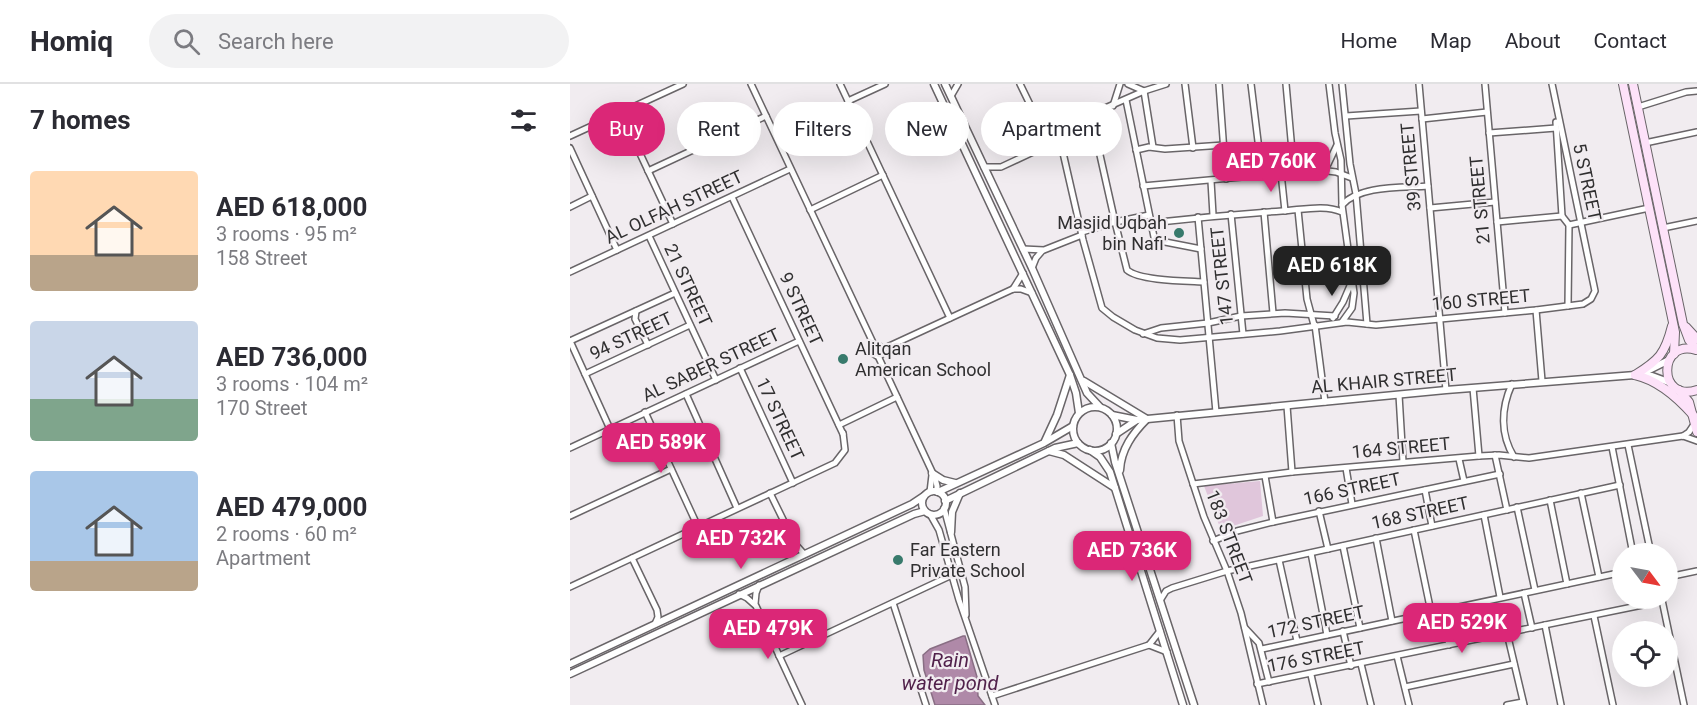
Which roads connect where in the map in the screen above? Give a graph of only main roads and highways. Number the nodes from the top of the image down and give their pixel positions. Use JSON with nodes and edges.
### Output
{"nodes":[{"id":1,"x":1623,"y":84,"type":"edge"},
{"id":2,"x":1633,"y":84,"type":"edge"},
{"id":3,"x":1673,"y":322,"type":"junction"},
{"id":4,"x":1683,"y":324,"type":"junction"},
{"id":5,"x":1697,"y":339,"type":"edge"},
{"id":6,"x":1697,"y":350,"type":"edge"},
{"id":7,"x":1672,"y":357,"type":"junction"},
{"id":8,"x":1678,"y":389,"type":"junction"},
{"id":9,"x":1697,"y":390,"type":"edge"},
{"id":10,"x":1694,"y":419,"type":"junction"},
{"id":11,"x":1697,"y":432,"type":"edge"}],
"edges":[{"from":1,"to":3,"type":"main road"},
{"from":2,"to":4,"type":"main road"},
{"from":3,"to":7,"type":"main road"},
{"from":3,"to":10,"type":"main road"},
{"from":4,"to":5,"type":"main road"},
{"from":4,"to":6,"type":"main road"},
{"from":6,"to":7,"type":"main road"},
{"from":7,"to":8,"type":"main road"},
{"from":8,"to":9,"type":"main road"},
{"from":8,"to":10,"type":"main road"},
{"from":10,"to":11,"type":"main road"}]}
